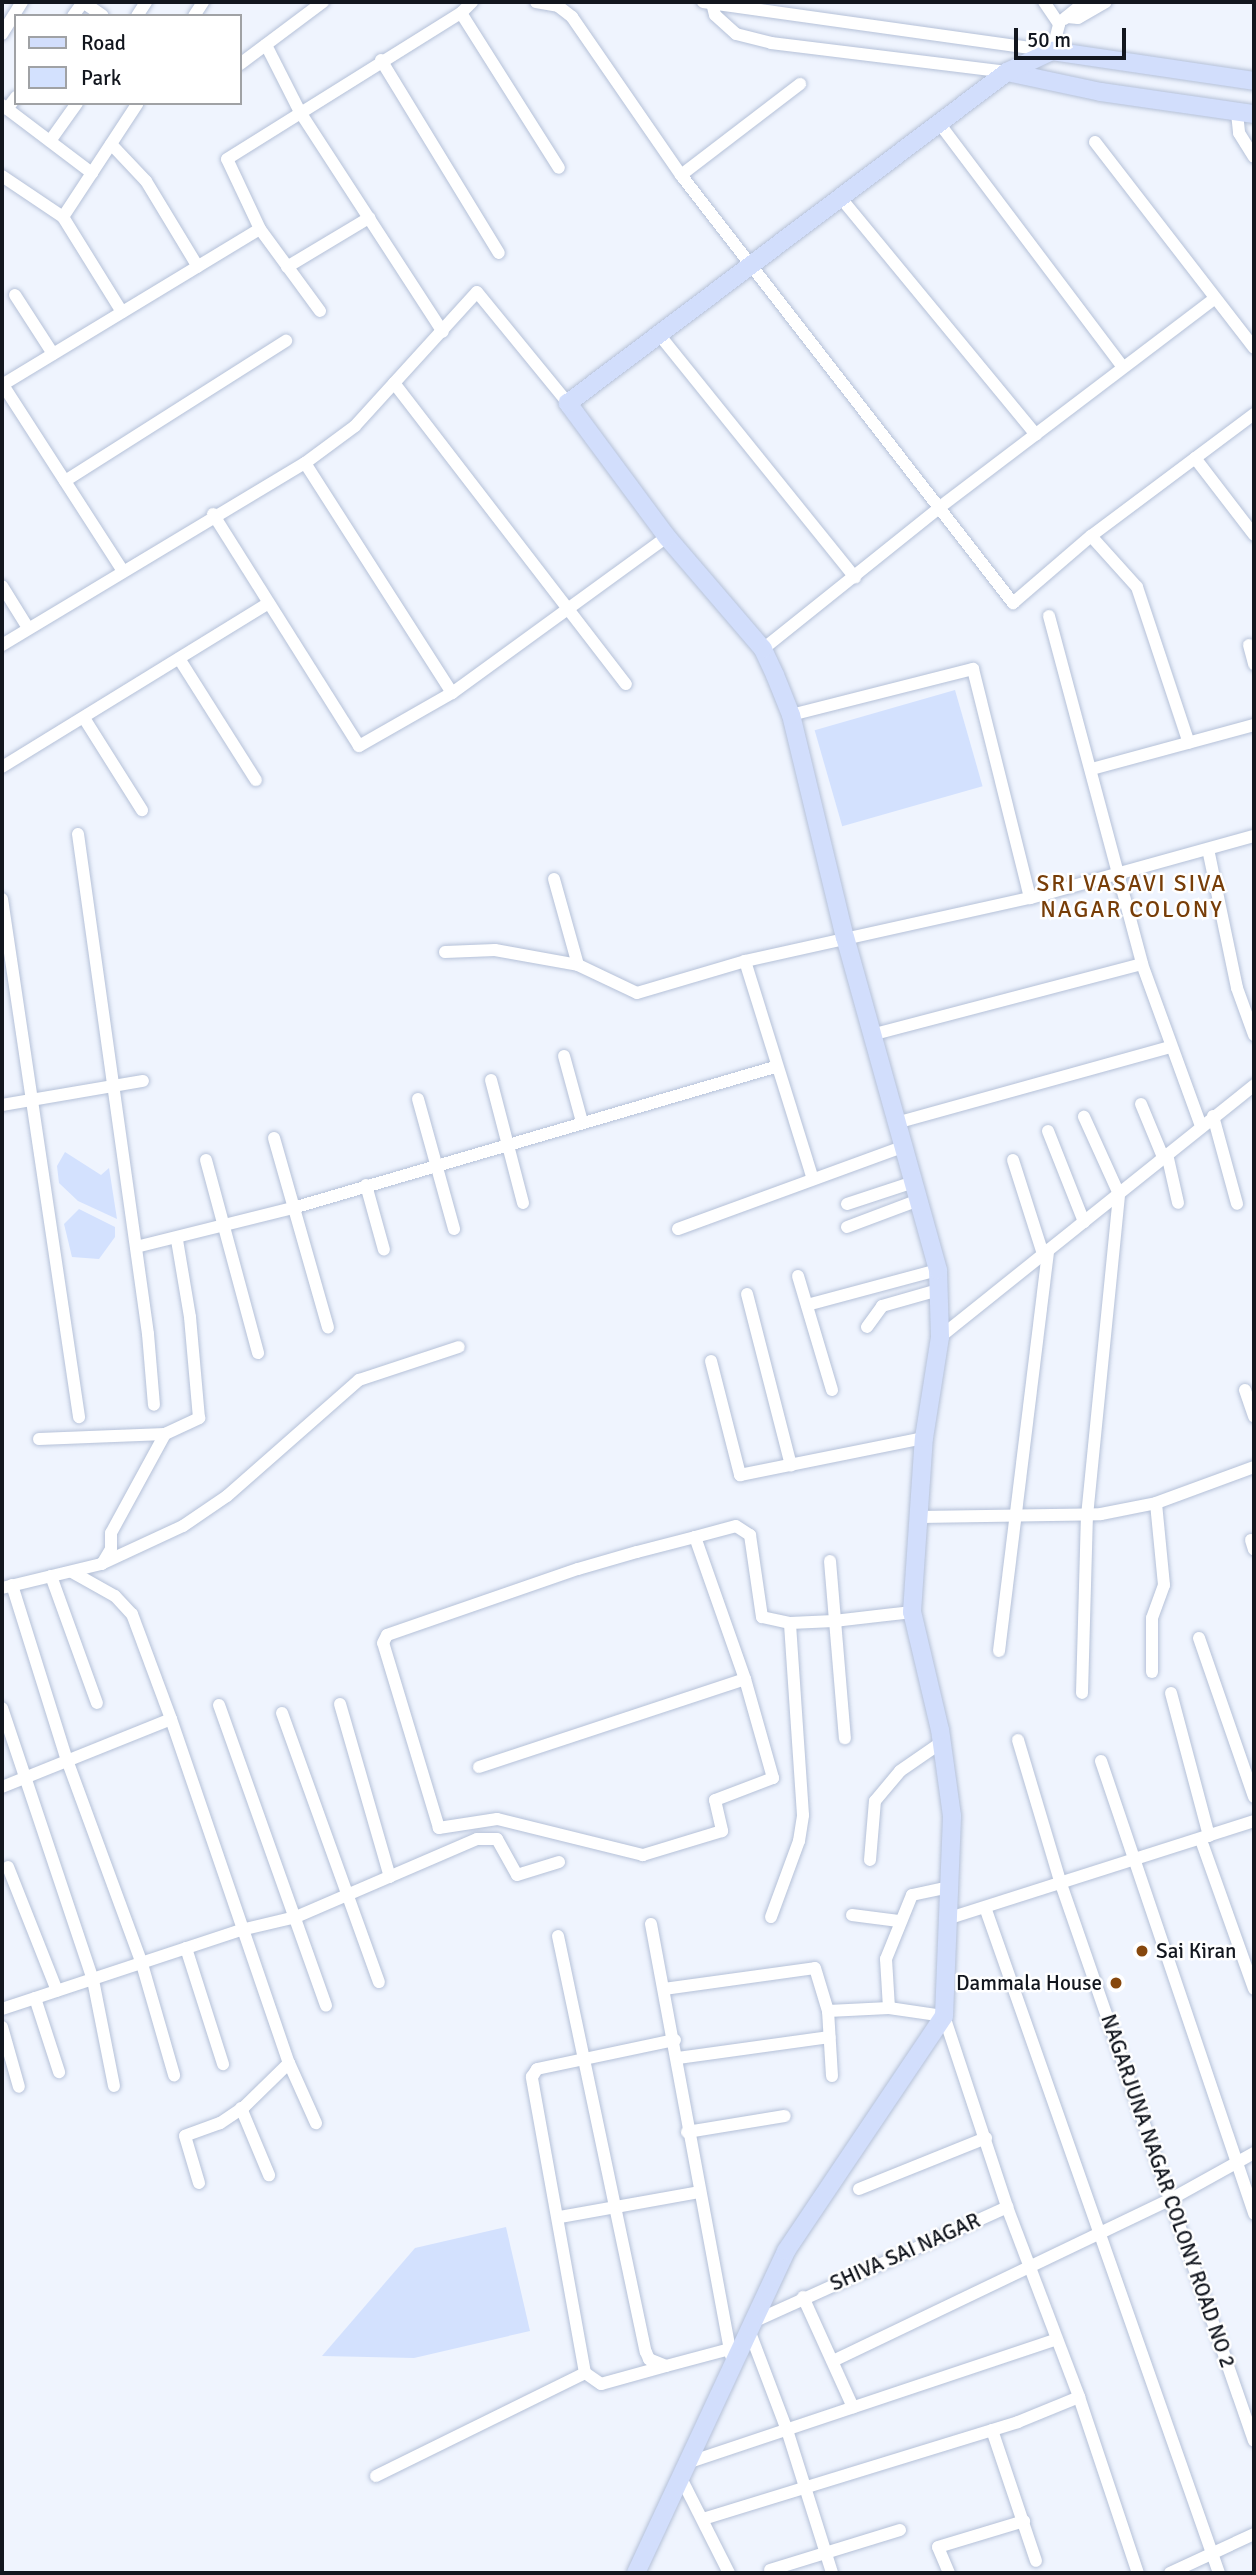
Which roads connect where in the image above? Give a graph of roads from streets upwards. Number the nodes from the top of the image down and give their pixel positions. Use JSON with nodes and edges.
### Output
{"nodes":[{"id":1,"x":83,"y":2,"type":"edge"},
{"id":2,"x":323,"y":2,"type":"edge"},
{"id":3,"x":472,"y":2,"type":"edge"},
{"id":4,"x":536,"y":2,"type":"edge"},
{"id":5,"x":707,"y":2,"type":"edge"},
{"id":6,"x":1044,"y":2,"type":"edge"},
{"id":7,"x":1085,"y":2,"type":"edge"},
{"id":8,"x":1107,"y":2,"type":"edge"},
{"id":9,"x":461,"y":13,"type":"junction"},
{"id":10,"x":100,"y":14,"type":"edge"},
{"id":11,"x":14,"y":15,"type":"edge"},
{"id":12,"x":1062,"y":19,"type":"junction"},
{"id":13,"x":2,"y":34,"type":"edge"},
{"id":14,"x":266,"y":45,"type":"junction"},
{"id":15,"x":1052,"y":51,"type":"junction"},
{"id":16,"x":381,"y":60,"type":"junction"},
{"id":17,"x":242,"y":63,"type":"edge"},
{"id":18,"x":1007,"y":72,"type":"junction"},
{"id":19,"x":1254,"y":81,"type":"edge"},
{"id":20,"x":800,"y":84,"type":"dead end"},
{"id":21,"x":75,"y":105,"type":"edge"},
{"id":22,"x":137,"y":105,"type":"edge"},
{"id":23,"x":4,"y":107,"type":"edge"},
{"id":24,"x":300,"y":112,"type":"junction"},
{"id":25,"x":1242,"y":121,"type":"edge"},
{"id":26,"x":939,"y":123,"type":"junction"},
{"id":27,"x":50,"y":141,"type":"junction"},
{"id":28,"x":1095,"y":142,"type":"dead end"},
{"id":29,"x":111,"y":144,"type":"junction"},
{"id":30,"x":1254,"y":157,"type":"edge"},
{"id":31,"x":559,"y":168,"type":"dead end"},
{"id":32,"x":92,"y":173,"type":"junction"},
{"id":33,"x":681,"y":175,"type":"junction"},
{"id":34,"x":2,"y":176,"type":"edge"},
{"id":35,"x":840,"y":197,"type":"junction"},
{"id":36,"x":63,"y":217,"type":"junction"},
{"id":37,"x":369,"y":218,"type":"junction"},
{"id":38,"x":260,"y":229,"type":"junction"},
{"id":39,"x":499,"y":253,"type":"dead end"},
{"id":40,"x":198,"y":267,"type":"junction"},
{"id":41,"x":288,"y":267,"type":"junction"},
{"id":42,"x":751,"y":267,"type":"junction"},
{"id":43,"x":15,"y":295,"type":"dead end"},
{"id":44,"x":1215,"y":298,"type":"junction"},
{"id":45,"x":320,"y":311,"type":"dead end"},
{"id":46,"x":122,"y":312,"type":"junction"},
{"id":47,"x":443,"y":332,"type":"junction"},
{"id":48,"x":661,"y":337,"type":"junction"},
{"id":49,"x":286,"y":341,"type":"dead end"},
{"id":50,"x":1254,"y":348,"type":"edge"},
{"id":51,"x":53,"y":354,"type":"junction"},
{"id":52,"x":1122,"y":366,"type":"junction"},
{"id":53,"x":394,"y":383,"type":"junction"},
{"id":54,"x":2,"y":385,"type":"edge"},
{"id":55,"x":568,"y":403,"type":"junction"},
{"id":56,"x":1254,"y":414,"type":"edge"},
{"id":57,"x":1036,"y":435,"type":"junction"},
{"id":58,"x":1195,"y":458,"type":"junction"},
{"id":59,"x":305,"y":463,"type":"junction"},
{"id":60,"x":65,"y":481,"type":"junction"},
{"id":61,"x":940,"y":507,"type":"junction"},
{"id":62,"x":214,"y":514,"type":"junction"},
{"id":63,"x":1254,"y":535,"type":"edge"},
{"id":64,"x":1091,"y":536,"type":"junction"},
{"id":65,"x":667,"y":537,"type":"junction"},
{"id":66,"x":123,"y":571,"type":"junction"},
{"id":67,"x":855,"y":577,"type":"junction"},
{"id":68,"x":2,"y":586,"type":"edge"},
{"id":69,"x":267,"y":604,"type":"junction"},
{"id":70,"x":568,"y":606,"type":"junction"},
{"id":71,"x":1049,"y":616,"type":"dead end"},
{"id":72,"x":28,"y":628,"type":"junction"},
{"id":73,"x":2,"y":645,"type":"edge"},
{"id":74,"x":1249,"y":645,"type":"dead end"},
{"id":75,"x":762,"y":649,"type":"junction"},
{"id":76,"x":180,"y":660,"type":"junction"},
{"id":77,"x":1254,"y":664,"type":"edge"},
{"id":78,"x":626,"y":684,"type":"dead end"},
{"id":79,"x":452,"y":693,"type":"junction"},
{"id":80,"x":791,"y":715,"type":"junction"},
{"id":81,"x":84,"y":718,"type":"junction"},
{"id":82,"x":1254,"y":725,"type":"edge"},
{"id":83,"x":1189,"y":743,"type":"junction"},
{"id":84,"x":2,"y":767,"type":"edge"},
{"id":85,"x":1092,"y":769,"type":"junction"},
{"id":86,"x":256,"y":780,"type":"dead end"},
{"id":87,"x":142,"y":810,"type":"dead end"},
{"id":88,"x":78,"y":834,"type":"dead end"},
{"id":89,"x":1254,"y":836,"type":"edge"},
{"id":90,"x":1208,"y":849,"type":"junction"},
{"id":91,"x":1120,"y":873,"type":"junction"},
{"id":92,"x":554,"y":879,"type":"dead end"},
{"id":93,"x":1030,"y":898,"type":"junction"},
{"id":94,"x":2,"y":899,"type":"edge"},
{"id":95,"x":845,"y":938,"type":"junction"},
{"id":96,"x":444,"y":951,"type":"dead end"},
{"id":97,"x":745,"y":961,"type":"junction"},
{"id":98,"x":1142,"y":964,"type":"junction"},
{"id":99,"x":578,"y":965,"type":"junction"},
{"id":100,"x":871,"y":1035,"type":"junction"},
{"id":101,"x":1254,"y":1035,"type":"edge"},
{"id":102,"x":1170,"y":1047,"type":"junction"},
{"id":103,"x":564,"y":1056,"type":"dead end"},
{"id":104,"x":775,"y":1067,"type":"junction"},
{"id":105,"x":491,"y":1080,"type":"dead end"},
{"id":106,"x":144,"y":1081,"type":"dead end"},
{"id":107,"x":1254,"y":1085,"type":"edge"},
{"id":108,"x":114,"y":1087,"type":"junction"},
{"id":109,"x":418,"y":1099,"type":"dead end"},
{"id":110,"x":29,"y":1100,"type":"junction"},
{"id":111,"x":1141,"y":1104,"type":"dead end"},
{"id":112,"x":2,"y":1105,"type":"edge"},
{"id":113,"x":1213,"y":1116,"type":"junction"},
{"id":114,"x":1084,"y":1117,"type":"dead end"},
{"id":115,"x":582,"y":1122,"type":"junction"},
{"id":116,"x":896,"y":1123,"type":"junction"},
{"id":117,"x":1201,"y":1126,"type":"junction"},
{"id":118,"x":1048,"y":1131,"type":"dead end"},
{"id":119,"x":274,"y":1138,"type":"dead end"},
{"id":120,"x":508,"y":1143,"type":"junction"},
{"id":121,"x":905,"y":1146,"type":"junction"},
{"id":122,"x":1165,"y":1156,"type":"junction"},
{"id":123,"x":206,"y":1160,"type":"dead end"},
{"id":124,"x":1013,"y":1160,"type":"dead end"},
{"id":125,"x":436,"y":1163,"type":"junction"},
{"id":126,"x":813,"y":1179,"type":"junction"},
{"id":127,"x":914,"y":1182,"type":"junction"},
{"id":128,"x":366,"y":1185,"type":"junction"},
{"id":129,"x":1118,"y":1194,"type":"junction"},
{"id":130,"x":919,"y":1200,"type":"junction"},
{"id":131,"x":523,"y":1203,"type":"dead end"},
{"id":132,"x":1178,"y":1203,"type":"dead end"},
{"id":133,"x":847,"y":1204,"type":"dead end"},
{"id":134,"x":1237,"y":1204,"type":"dead end"},
{"id":135,"x":293,"y":1208,"type":"junction"},
{"id":136,"x":1084,"y":1222,"type":"junction"},
{"id":137,"x":847,"y":1227,"type":"dead end"},
{"id":138,"x":221,"y":1228,"type":"junction"},
{"id":139,"x":678,"y":1228,"type":"dead end"},
{"id":140,"x":454,"y":1229,"type":"dead end"},
{"id":141,"x":177,"y":1240,"type":"junction"},
{"id":142,"x":136,"y":1247,"type":"junction"},
{"id":143,"x":384,"y":1250,"type":"dead end"},
{"id":144,"x":1046,"y":1252,"type":"junction"},
{"id":145,"x":938,"y":1270,"type":"junction"},
{"id":146,"x":798,"y":1276,"type":"dead end"},
{"id":147,"x":938,"y":1290,"type":"junction"},
{"id":148,"x":747,"y":1294,"type":"dead end"},
{"id":149,"x":807,"y":1305,"type":"junction"},
{"id":150,"x":328,"y":1327,"type":"dead end"},
{"id":151,"x":867,"y":1327,"type":"dead end"},
{"id":152,"x":940,"y":1337,"type":"junction"},
{"id":153,"x":458,"y":1348,"type":"dead end"},
{"id":154,"x":258,"y":1353,"type":"dead end"},
{"id":155,"x":711,"y":1361,"type":"dead end"},
{"id":156,"x":832,"y":1390,"type":"dead end"},
{"id":157,"x":1245,"y":1390,"type":"dead end"},
{"id":158,"x":154,"y":1405,"type":"dead end"},
{"id":159,"x":1254,"y":1416,"type":"edge"},
{"id":160,"x":79,"y":1417,"type":"dead end"},
{"id":161,"x":165,"y":1434,"type":"junction"},
{"id":162,"x":924,"y":1438,"type":"junction"},
{"id":163,"x":39,"y":1439,"type":"dead end"},
{"id":164,"x":791,"y":1465,"type":"junction"},
{"id":165,"x":1254,"y":1467,"type":"edge"},
{"id":166,"x":1156,"y":1503,"type":"junction"},
{"id":167,"x":1013,"y":1514,"type":"junction"},
{"id":168,"x":1087,"y":1516,"type":"junction"},
{"id":169,"x":920,"y":1517,"type":"junction"},
{"id":170,"x":695,"y":1537,"type":"junction"},
{"id":171,"x":830,"y":1561,"type":"dead end"},
{"id":172,"x":101,"y":1564,"type":"junction"},
{"id":173,"x":72,"y":1572,"type":"junction"},
{"id":174,"x":51,"y":1576,"type":"junction"},
{"id":175,"x":7,"y":1587,"type":"edge"},
{"id":176,"x":912,"y":1612,"type":"junction"},
{"id":177,"x":834,"y":1621,"type":"junction"},
{"id":178,"x":790,"y":1623,"type":"junction"},
{"id":179,"x":1199,"y":1638,"type":"dead end"},
{"id":180,"x":999,"y":1651,"type":"dead end"},
{"id":181,"x":1152,"y":1672,"type":"dead end"},
{"id":182,"x":745,"y":1679,"type":"junction"},
{"id":183,"x":1082,"y":1693,"type":"dead end"},
{"id":184,"x":1171,"y":1693,"type":"dead end"},
{"id":185,"x":97,"y":1703,"type":"dead end"},
{"id":186,"x":340,"y":1704,"type":"dead end"},
{"id":187,"x":219,"y":1705,"type":"dead end"},
{"id":188,"x":2,"y":1708,"type":"edge"},
{"id":189,"x":282,"y":1713,"type":"dead end"},
{"id":190,"x":171,"y":1719,"type":"junction"},
{"id":191,"x":941,"y":1736,"type":"junction"},
{"id":192,"x":845,"y":1738,"type":"dead end"},
{"id":193,"x":1018,"y":1740,"type":"dead end"},
{"id":194,"x":67,"y":1760,"type":"junction"},
{"id":195,"x":1101,"y":1761,"type":"dead end"},
{"id":196,"x":479,"y":1767,"type":"dead end"},
{"id":197,"x":25,"y":1777,"type":"junction"},
{"id":198,"x":2,"y":1787,"type":"edge"},
{"id":199,"x":1254,"y":1797,"type":"edge"},
{"id":200,"x":1254,"y":1821,"type":"edge"},
{"id":201,"x":1205,"y":1838,"type":"junction"},
{"id":202,"x":870,"y":1860,"type":"dead end"},
{"id":203,"x":1131,"y":1861,"type":"junction"},
{"id":204,"x":559,"y":1862,"type":"dead end"},
{"id":205,"x":8,"y":1867,"type":"dead end"},
{"id":206,"x":390,"y":1877,"type":"junction"},
{"id":207,"x":1061,"y":1884,"type":"junction"},
{"id":208,"x":951,"y":1886,"type":"junction"},
{"id":209,"x":346,"y":1896,"type":"junction"},
{"id":210,"x":986,"y":1910,"type":"junction"},
{"id":211,"x":852,"y":1915,"type":"dead end"},
{"id":212,"x":296,"y":1917,"type":"junction"},
{"id":213,"x":771,"y":1917,"type":"dead end"},
{"id":214,"x":950,"y":1918,"type":"junction"},
{"id":215,"x":899,"y":1921,"type":"junction"},
{"id":216,"x":651,"y":1924,"type":"dead end"},
{"id":217,"x":242,"y":1930,"type":"junction"},
{"id":218,"x":558,"y":1936,"type":"dead end"},
{"id":219,"x":186,"y":1948,"type":"junction"},
{"id":220,"x":142,"y":1964,"type":"junction"},
{"id":221,"x":93,"y":1980,"type":"junction"},
{"id":222,"x":379,"y":1982,"type":"dead end"},
{"id":223,"x":664,"y":1989,"type":"junction"},
{"id":224,"x":1254,"y":1989,"type":"edge"},
{"id":225,"x":57,"y":1991,"type":"junction"},
{"id":226,"x":35,"y":1998,"type":"junction"},
{"id":227,"x":327,"y":2005,"type":"dead end"},
{"id":228,"x":889,"y":2008,"type":"junction"},
{"id":229,"x":2,"y":2009,"type":"edge"},
{"id":230,"x":828,"y":2011,"type":"junction"},
{"id":231,"x":944,"y":2016,"type":"junction"},
{"id":232,"x":2,"y":2027,"type":"edge"},
{"id":233,"x":830,"y":2036,"type":"junction"},
{"id":234,"x":675,"y":2040,"type":"junction"},
{"id":235,"x":583,"y":2058,"type":"junction"},
{"id":236,"x":678,"y":2058,"type":"junction"},
{"id":237,"x":289,"y":2061,"type":"junction"},
{"id":238,"x":223,"y":2064,"type":"dead end"},
{"id":239,"x":59,"y":2072,"type":"dead end"},
{"id":240,"x":174,"y":2075,"type":"dead end"},
{"id":241,"x":832,"y":2076,"type":"dead end"},
{"id":242,"x":114,"y":2086,"type":"dead end"},
{"id":243,"x":19,"y":2087,"type":"dead end"},
{"id":244,"x":241,"y":2108,"type":"junction"},
{"id":245,"x":786,"y":2116,"type":"dead end"},
{"id":246,"x":316,"y":2123,"type":"dead end"},
{"id":247,"x":687,"y":2132,"type":"junction"},
{"id":248,"x":986,"y":2138,"type":"junction"},
{"id":249,"x":1254,"y":2153,"type":"edge"},
{"id":250,"x":1234,"y":2163,"type":"junction"},
{"id":251,"x":269,"y":2175,"type":"dead end"},
{"id":252,"x":199,"y":2183,"type":"dead end"},
{"id":253,"x":859,"y":2189,"type":"dead end"},
{"id":254,"x":699,"y":2192,"type":"junction"},
{"id":255,"x":1171,"y":2199,"type":"junction"},
{"id":256,"x":1007,"y":2207,"type":"junction"},
{"id":257,"x":618,"y":2210,"type":"junction"},
{"id":258,"x":1254,"y":2214,"type":"edge"},
{"id":259,"x":560,"y":2217,"type":"junction"},
{"id":260,"x":1100,"y":2231,"type":"junction"},
{"id":261,"x":1030,"y":2267,"type":"junction"},
{"id":262,"x":803,"y":2297,"type":"junction"},
{"id":263,"x":752,"y":2326,"type":"junction"},
{"id":264,"x":1055,"y":2340,"type":"junction"},
{"id":265,"x":730,"y":2349,"type":"junction"},
{"id":266,"x":835,"y":2360,"type":"junction"},
{"id":267,"x":666,"y":2366,"type":"junction"},
{"id":268,"x":734,"y":2370,"type":"junction"},
{"id":269,"x":585,"y":2373,"type":"junction"},
{"id":270,"x":1079,"y":2397,"type":"junction"},
{"id":271,"x":853,"y":2407,"type":"junction"},
{"id":272,"x":787,"y":2430,"type":"junction"},
{"id":273,"x":992,"y":2430,"type":"junction"},
{"id":274,"x":1254,"y":2441,"type":"edge"},
{"id":275,"x":690,"y":2462,"type":"junction"},
{"id":276,"x":376,"y":2476,"type":"dead end"},
{"id":277,"x":682,"y":2480,"type":"junction"},
{"id":278,"x":806,"y":2488,"type":"junction"},
{"id":279,"x":703,"y":2519,"type":"junction"},
{"id":280,"x":1024,"y":2521,"type":"junction"},
{"id":281,"x":900,"y":2530,"type":"dead end"},
{"id":282,"x":1254,"y":2534,"type":"edge"},
{"id":283,"x":824,"y":2554,"type":"junction"},
{"id":284,"x":1213,"y":2554,"type":"junction"},
{"id":285,"x":1036,"y":2561,"type":"dead end"},
{"id":286,"x":770,"y":2570,"type":"dead end"},
{"id":287,"x":636,"y":2573,"type":"edge"},
{"id":288,"x":729,"y":2573,"type":"edge"},
{"id":289,"x":832,"y":2573,"type":"edge"},
{"id":290,"x":949,"y":2573,"type":"edge"},
{"id":291,"x":1138,"y":2573,"type":"edge"},
{"id":292,"x":1170,"y":2573,"type":"edge"},
{"id":293,"x":1219,"y":2573,"type":"edge"}],
"edges":[{"from":1,"to":10,"type":"street"},
{"from":2,"to":14,"type":"street"},
{"from":3,"to":9,"type":"street"},
{"from":4,"to":33,"type":"street"},
{"from":5,"to":15,"type":"street"},
{"from":5,"to":18,"type":"street"},
{"from":6,"to":12,"type":"street"},
{"from":7,"to":12,"type":"street"},
{"from":8,"to":12,"type":"street"},
{"from":9,"to":16,"type":"street"},
{"from":9,"to":31,"type":"street"},
{"from":11,"to":13,"type":"street"},
{"from":12,"to":15,"type":"street"},
{"from":14,"to":17,"type":"street"},
{"from":14,"to":24,"type":"street"},
{"from":15,"to":18,"type":"street"},
{"from":15,"to":19,"type":"street"},
{"from":16,"to":24,"type":"street"},
{"from":16,"to":39,"type":"street"},
{"from":18,"to":25,"type":"street"},
{"from":18,"to":26,"type":"street"},
{"from":20,"to":33,"type":"street"},
{"from":21,"to":27,"type":"street"},
{"from":22,"to":29,"type":"street"},
{"from":23,"to":27,"type":"street"},
{"from":24,"to":37,"type":"street"},
{"from":24,"to":38,"type":"street"},
{"from":25,"to":30,"type":"street"},
{"from":26,"to":35,"type":"street"},
{"from":26,"to":52,"type":"street"},
{"from":27,"to":32,"type":"street"},
{"from":28,"to":44,"type":"street"},
{"from":29,"to":32,"type":"street"},
{"from":29,"to":40,"type":"street"},
{"from":32,"to":36,"type":"street"},
{"from":33,"to":42,"type":"street"},
{"from":34,"to":36,"type":"street"},
{"from":35,"to":42,"type":"street"},
{"from":35,"to":57,"type":"street"},
{"from":36,"to":46,"type":"street"},
{"from":37,"to":41,"type":"street"},
{"from":37,"to":47,"type":"street"},
{"from":38,"to":40,"type":"street"},
{"from":38,"to":41,"type":"street"},
{"from":40,"to":46,"type":"street"},
{"from":41,"to":45,"type":"street"},
{"from":42,"to":48,"type":"street"},
{"from":42,"to":61,"type":"street"},
{"from":43,"to":51,"type":"street"},
{"from":44,"to":50,"type":"street"},
{"from":44,"to":52,"type":"street"},
{"from":46,"to":51,"type":"street"},
{"from":47,"to":53,"type":"street"},
{"from":47,"to":55,"type":"street"},
{"from":48,"to":55,"type":"street"},
{"from":48,"to":67,"type":"street"},
{"from":49,"to":60,"type":"street"},
{"from":51,"to":54,"type":"street"},
{"from":52,"to":57,"type":"street"},
{"from":53,"to":59,"type":"street"},
{"from":53,"to":70,"type":"street"},
{"from":54,"to":60,"type":"street"},
{"from":55,"to":65,"type":"street"},
{"from":56,"to":58,"type":"street"},
{"from":57,"to":61,"type":"street"},
{"from":58,"to":63,"type":"street"},
{"from":58,"to":64,"type":"street"},
{"from":59,"to":62,"type":"street"},
{"from":59,"to":79,"type":"street"},
{"from":60,"to":66,"type":"street"},
{"from":61,"to":64,"type":"street"},
{"from":61,"to":67,"type":"street"},
{"from":62,"to":66,"type":"street"},
{"from":62,"to":69,"type":"street"},
{"from":64,"to":83,"type":"street"},
{"from":65,"to":70,"type":"street"},
{"from":65,"to":75,"type":"street"},
{"from":66,"to":72,"type":"street"},
{"from":67,"to":75,"type":"street"},
{"from":68,"to":72,"type":"street"},
{"from":69,"to":76,"type":"street"},
{"from":69,"to":79,"type":"street"},
{"from":70,"to":78,"type":"street"},
{"from":70,"to":79,"type":"street"},
{"from":71,"to":85,"type":"street"},
{"from":72,"to":73,"type":"street"},
{"from":74,"to":77,"type":"street"},
{"from":75,"to":80,"type":"street"},
{"from":76,"to":81,"type":"street"},
{"from":76,"to":86,"type":"street"},
{"from":80,"to":93,"type":"street"},
{"from":80,"to":95,"type":"street"},
{"from":81,"to":84,"type":"street"},
{"from":81,"to":87,"type":"street"},
{"from":82,"to":83,"type":"street"},
{"from":83,"to":85,"type":"street"},
{"from":85,"to":91,"type":"street"},
{"from":88,"to":108,"type":"street"},
{"from":89,"to":90,"type":"street"},
{"from":90,"to":91,"type":"street"},
{"from":90,"to":101,"type":"street"},
{"from":91,"to":93,"type":"street"},
{"from":91,"to":98,"type":"street"},
{"from":92,"to":99,"type":"street"},
{"from":93,"to":95,"type":"street"},
{"from":94,"to":110,"type":"street"},
{"from":95,"to":97,"type":"street"},
{"from":95,"to":100,"type":"street"},
{"from":96,"to":99,"type":"street"},
{"from":97,"to":99,"type":"street"},
{"from":97,"to":104,"type":"street"},
{"from":98,"to":100,"type":"street"},
{"from":98,"to":102,"type":"street"},
{"from":100,"to":116,"type":"street"},
{"from":102,"to":116,"type":"street"},
{"from":102,"to":117,"type":"street"},
{"from":103,"to":115,"type":"street"},
{"from":104,"to":115,"type":"street"},
{"from":104,"to":126,"type":"street"},
{"from":105,"to":120,"type":"street"},
{"from":106,"to":108,"type":"street"},
{"from":107,"to":113,"type":"street"},
{"from":108,"to":110,"type":"street"},
{"from":108,"to":142,"type":"street"},
{"from":109,"to":125,"type":"street"},
{"from":110,"to":112,"type":"street"},
{"from":110,"to":160,"type":"street"},
{"from":111,"to":122,"type":"street"},
{"from":113,"to":117,"type":"street"},
{"from":113,"to":134,"type":"street"},
{"from":114,"to":129,"type":"street"},
{"from":115,"to":120,"type":"street"},
{"from":116,"to":121,"type":"street"},
{"from":117,"to":122,"type":"street"},
{"from":118,"to":136,"type":"street"},
{"from":119,"to":135,"type":"street"},
{"from":120,"to":125,"type":"street"},
{"from":120,"to":131,"type":"street"},
{"from":121,"to":126,"type":"street"},
{"from":121,"to":127,"type":"street"},
{"from":122,"to":129,"type":"street"},
{"from":122,"to":132,"type":"street"},
{"from":123,"to":138,"type":"street"},
{"from":124,"to":144,"type":"street"},
{"from":125,"to":128,"type":"street"},
{"from":125,"to":140,"type":"street"},
{"from":126,"to":139,"type":"street"},
{"from":127,"to":130,"type":"street"},
{"from":127,"to":133,"type":"street"},
{"from":128,"to":135,"type":"street"},
{"from":128,"to":143,"type":"street"},
{"from":129,"to":136,"type":"street"},
{"from":129,"to":168,"type":"street"},
{"from":130,"to":137,"type":"street"},
{"from":130,"to":145,"type":"street"},
{"from":135,"to":138,"type":"street"},
{"from":135,"to":150,"type":"street"},
{"from":136,"to":144,"type":"street"},
{"from":138,"to":141,"type":"street"},
{"from":138,"to":154,"type":"street"},
{"from":141,"to":142,"type":"street"},
{"from":141,"to":161,"type":"street"},
{"from":142,"to":158,"type":"street"},
{"from":144,"to":152,"type":"street"},
{"from":144,"to":167,"type":"street"},
{"from":145,"to":147,"type":"street"},
{"from":145,"to":149,"type":"street"},
{"from":146,"to":149,"type":"street"},
{"from":147,"to":151,"type":"street"},
{"from":147,"to":152,"type":"street"},
{"from":148,"to":164,"type":"street"},
{"from":149,"to":156,"type":"street"},
{"from":152,"to":162,"type":"street"},
{"from":153,"to":172,"type":"street"},
{"from":155,"to":164,"type":"street"},
{"from":157,"to":159,"type":"street"},
{"from":161,"to":163,"type":"street"},
{"from":161,"to":172,"type":"street"},
{"from":162,"to":164,"type":"street"},
{"from":162,"to":169,"type":"street"},
{"from":165,"to":166,"type":"street"},
{"from":166,"to":168,"type":"street"},
{"from":166,"to":181,"type":"street"},
{"from":167,"to":168,"type":"street"},
{"from":167,"to":169,"type":"street"},
{"from":167,"to":180,"type":"street"},
{"from":168,"to":183,"type":"street"},
{"from":169,"to":176,"type":"street"},
{"from":170,"to":178,"type":"street"},
{"from":170,"to":182,"type":"street"},
{"from":170,"to":182,"type":"street"},
{"from":171,"to":177,"type":"street"},
{"from":172,"to":173,"type":"street"},
{"from":173,"to":174,"type":"street"},
{"from":173,"to":190,"type":"street"},
{"from":174,"to":175,"type":"street"},
{"from":174,"to":185,"type":"street"},
{"from":175,"to":194,"type":"street"},
{"from":176,"to":177,"type":"street"},
{"from":176,"to":191,"type":"street"},
{"from":177,"to":178,"type":"street"},
{"from":177,"to":192,"type":"street"},
{"from":178,"to":213,"type":"street"},
{"from":179,"to":199,"type":"street"},
{"from":182,"to":196,"type":"street"},
{"from":184,"to":201,"type":"street"},
{"from":186,"to":206,"type":"street"},
{"from":187,"to":212,"type":"street"},
{"from":188,"to":197,"type":"street"},
{"from":189,"to":209,"type":"street"},
{"from":190,"to":194,"type":"street"},
{"from":190,"to":217,"type":"street"},
{"from":191,"to":202,"type":"street"},
{"from":191,"to":208,"type":"street"},
{"from":193,"to":207,"type":"street","name":"NAGARJUNA NAGAR COLONY ROAD NO 2"},
{"from":194,"to":197,"type":"street"},
{"from":194,"to":220,"type":"street"},
{"from":195,"to":203,"type":"street"},
{"from":197,"to":198,"type":"street"},
{"from":197,"to":221,"type":"street"},
{"from":200,"to":201,"type":"street"},
{"from":201,"to":203,"type":"street"},
{"from":201,"to":224,"type":"street"},
{"from":203,"to":207,"type":"street"},
{"from":203,"to":250,"type":"street"},
{"from":204,"to":206,"type":"street"},
{"from":205,"to":225,"type":"street"},
{"from":206,"to":209,"type":"street"},
{"from":207,"to":210,"type":"street"},
{"from":207,"to":255,"type":"street","name":"NAGARJUNA NAGAR COLONY ROAD NO 2"},
{"from":208,"to":214,"type":"street"},
{"from":208,"to":215,"type":"street"},
{"from":209,"to":212,"type":"street"},
{"from":209,"to":222,"type":"street"},
{"from":210,"to":214,"type":"street"},
{"from":210,"to":260,"type":"street"},
{"from":211,"to":215,"type":"street"},
{"from":212,"to":217,"type":"street"},
{"from":212,"to":227,"type":"street"},
{"from":214,"to":231,"type":"street"},
{"from":215,"to":228,"type":"street"},
{"from":216,"to":223,"type":"street"},
{"from":217,"to":219,"type":"street"},
{"from":217,"to":237,"type":"street"},
{"from":218,"to":235,"type":"street"},
{"from":219,"to":220,"type":"street"},
{"from":219,"to":238,"type":"street"},
{"from":220,"to":221,"type":"street"},
{"from":220,"to":240,"type":"street"},
{"from":221,"to":225,"type":"street"},
{"from":221,"to":242,"type":"street"},
{"from":223,"to":230,"type":"street"},
{"from":223,"to":234,"type":"street"},
{"from":225,"to":226,"type":"street"},
{"from":226,"to":229,"type":"street"},
{"from":226,"to":239,"type":"street"},
{"from":228,"to":230,"type":"street"},
{"from":228,"to":231,"type":"street"},
{"from":230,"to":233,"type":"street"},
{"from":231,"to":248,"type":"street"},
{"from":231,"to":263,"type":"street"},
{"from":232,"to":243,"type":"street"},
{"from":233,"to":236,"type":"street"},
{"from":233,"to":241,"type":"street"},
{"from":234,"to":235,"type":"street"},
{"from":234,"to":236,"type":"street"},
{"from":235,"to":257,"type":"street"},
{"from":235,"to":259,"type":"street"},
{"from":236,"to":247,"type":"street"},
{"from":237,"to":244,"type":"street"},
{"from":237,"to":246,"type":"street"},
{"from":244,"to":251,"type":"street"},
{"from":244,"to":252,"type":"street"},
{"from":245,"to":247,"type":"street"},
{"from":247,"to":254,"type":"street"},
{"from":248,"to":253,"type":"street"},
{"from":248,"to":256,"type":"street"},
{"from":249,"to":250,"type":"street"},
{"from":250,"to":255,"type":"street"},
{"from":250,"to":258,"type":"street"},
{"from":254,"to":257,"type":"street"},
{"from":254,"to":265,"type":"street"},
{"from":255,"to":260,"type":"street"},
{"from":255,"to":274,"type":"street","name":"NAGARJUNA NAGAR COLONY ROAD NO 2"},
{"from":256,"to":261,"type":"street"},
{"from":256,"to":262,"type":"street","name":"SHIVA SAI NAGAR"},
{"from":257,"to":259,"type":"street"},
{"from":257,"to":267,"type":"street"},
{"from":259,"to":269,"type":"street"},
{"from":260,"to":261,"type":"street"},
{"from":260,"to":284,"type":"street"},
{"from":261,"to":264,"type":"street"},
{"from":261,"to":266,"type":"street"},
{"from":262,"to":263,"type":"street","name":"SHIVA SAI NAGAR"},
{"from":262,"to":266,"type":"street","name":"SHIVA SAI NAGAR"},
{"from":263,"to":268,"type":"street"},
{"from":263,"to":272,"type":"street"},
{"from":264,"to":270,"type":"street"},
{"from":264,"to":271,"type":"street"},
{"from":265,"to":267,"type":"street"},
{"from":265,"to":268,"type":"street"},
{"from":266,"to":271,"type":"street","name":"SHIVA SAI NAGAR"},
{"from":267,"to":269,"type":"street"},
{"from":268,"to":275,"type":"street"},
{"from":269,"to":276,"type":"street"},
{"from":270,"to":273,"type":"street"},
{"from":270,"to":291,"type":"street"},
{"from":271,"to":272,"type":"street"},
{"from":272,"to":275,"type":"street"},
{"from":272,"to":278,"type":"street"},
{"from":273,"to":278,"type":"street"},
{"from":273,"to":280,"type":"street"},
{"from":275,"to":277,"type":"street"},
{"from":277,"to":279,"type":"street"},
{"from":277,"to":287,"type":"street"},
{"from":278,"to":279,"type":"street"},
{"from":278,"to":283,"type":"street"},
{"from":279,"to":288,"type":"street"},
{"from":280,"to":285,"type":"street"},
{"from":280,"to":290,"type":"street"},
{"from":281,"to":283,"type":"street"},
{"from":282,"to":284,"type":"street"},
{"from":283,"to":286,"type":"street"},
{"from":283,"to":289,"type":"street"},
{"from":284,"to":292,"type":"street"},
{"from":284,"to":293,"type":"street"}]}
